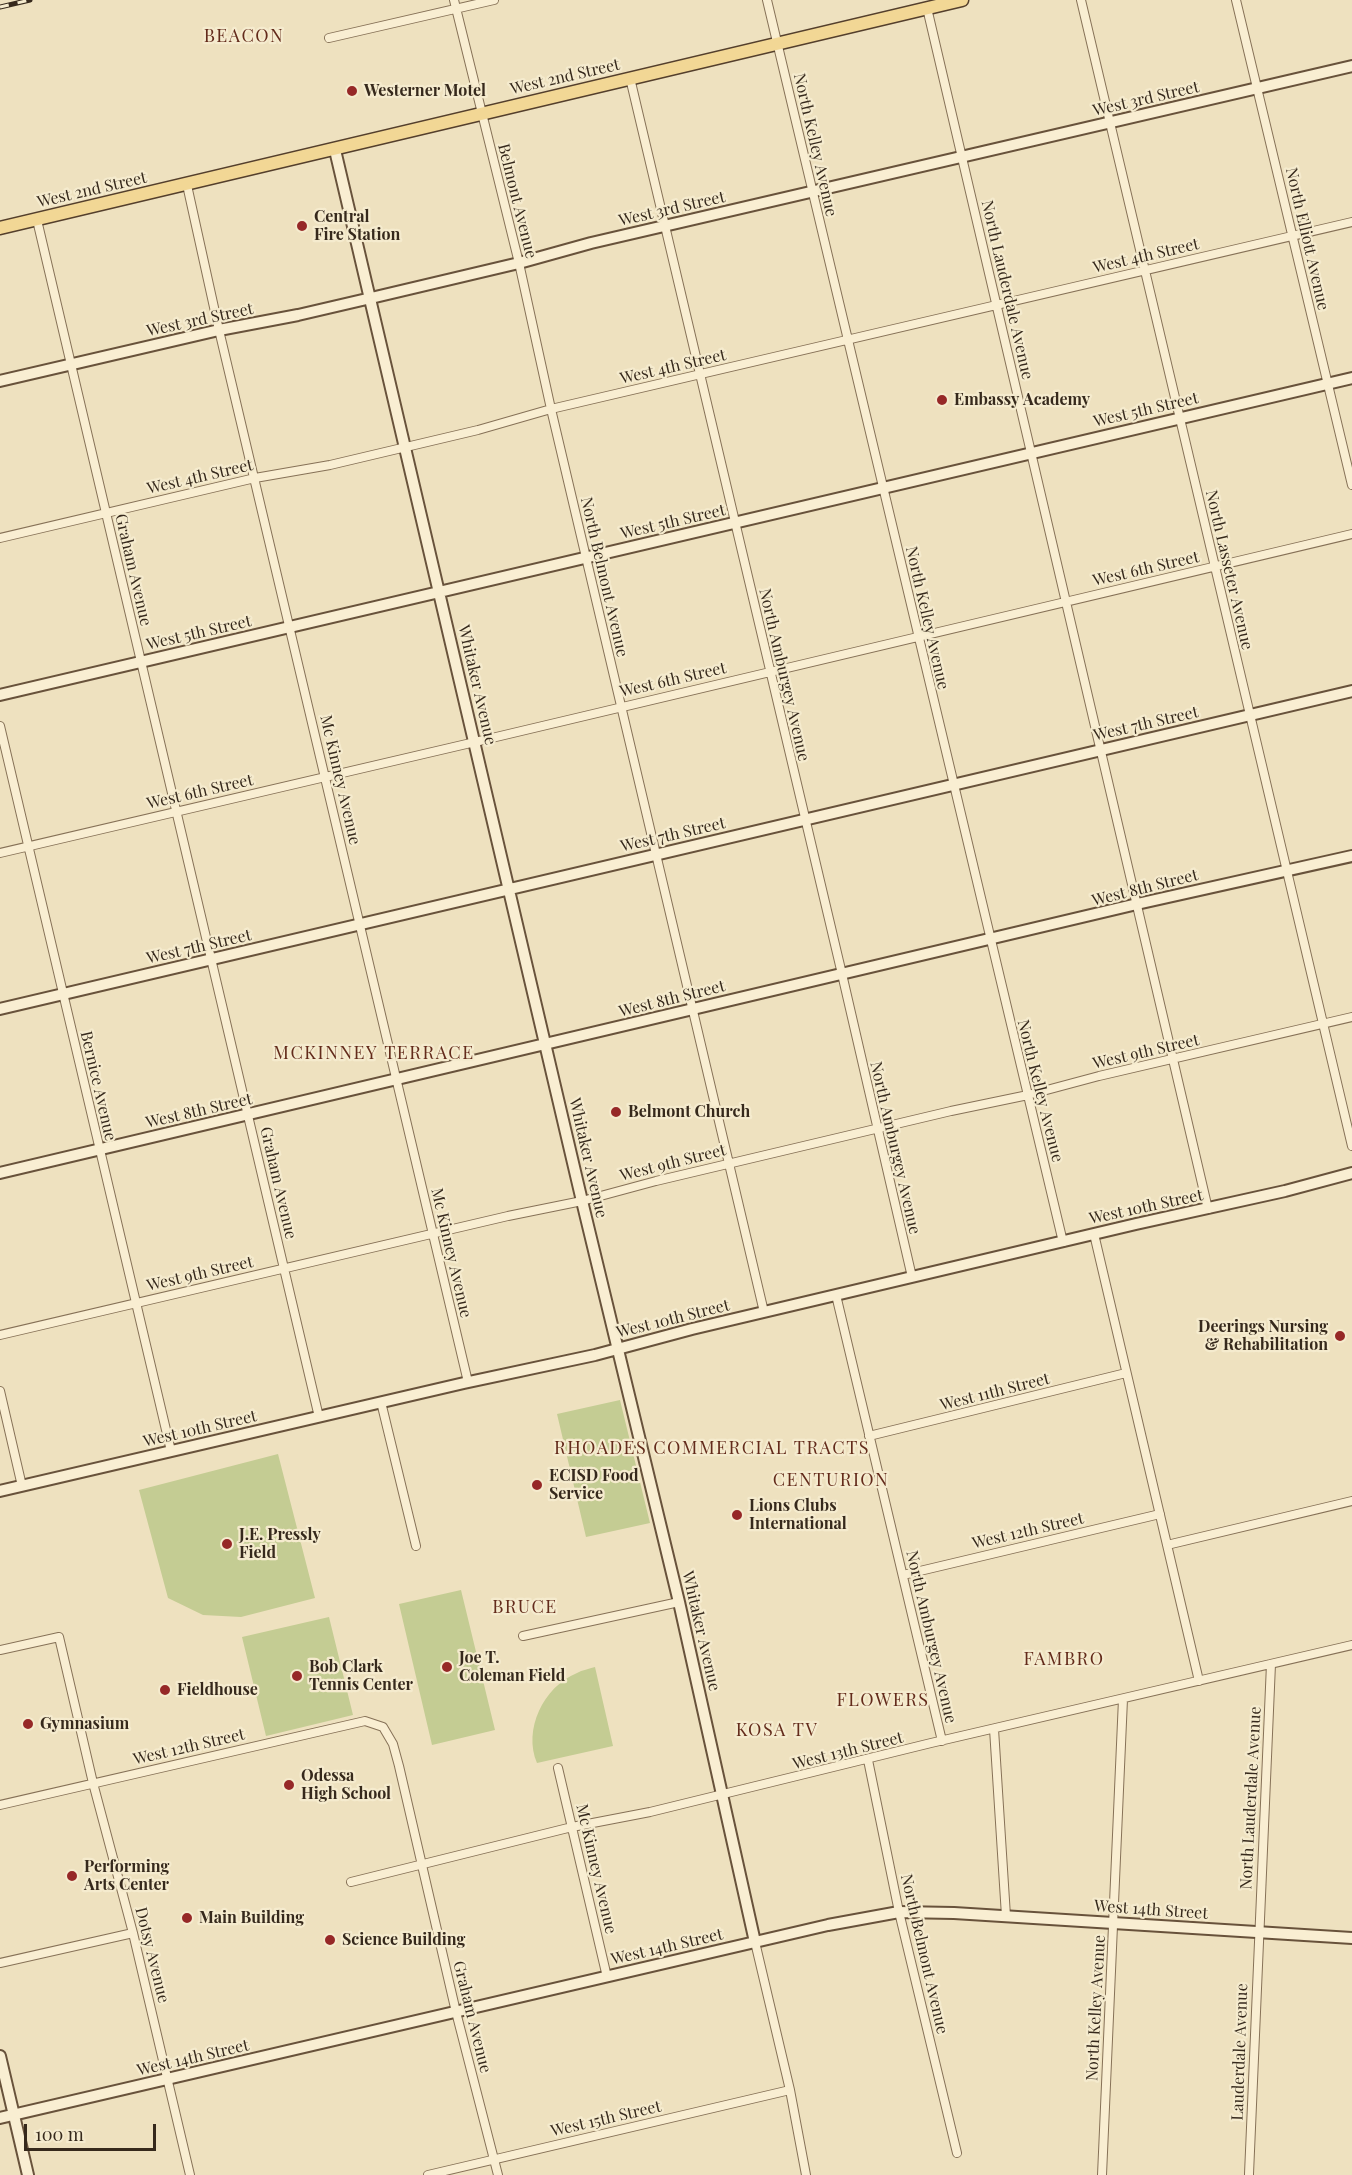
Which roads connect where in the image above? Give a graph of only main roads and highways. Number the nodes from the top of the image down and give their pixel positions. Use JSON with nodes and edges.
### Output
{"nodes":[{"id":1,"x":962,"y":0,"type":"edge"},
{"id":2,"x":0,"y":228,"type":"edge"}],
"edges":[{"from":1,"to":2,"type":"main road","name":"West 2nd Street"}]}
